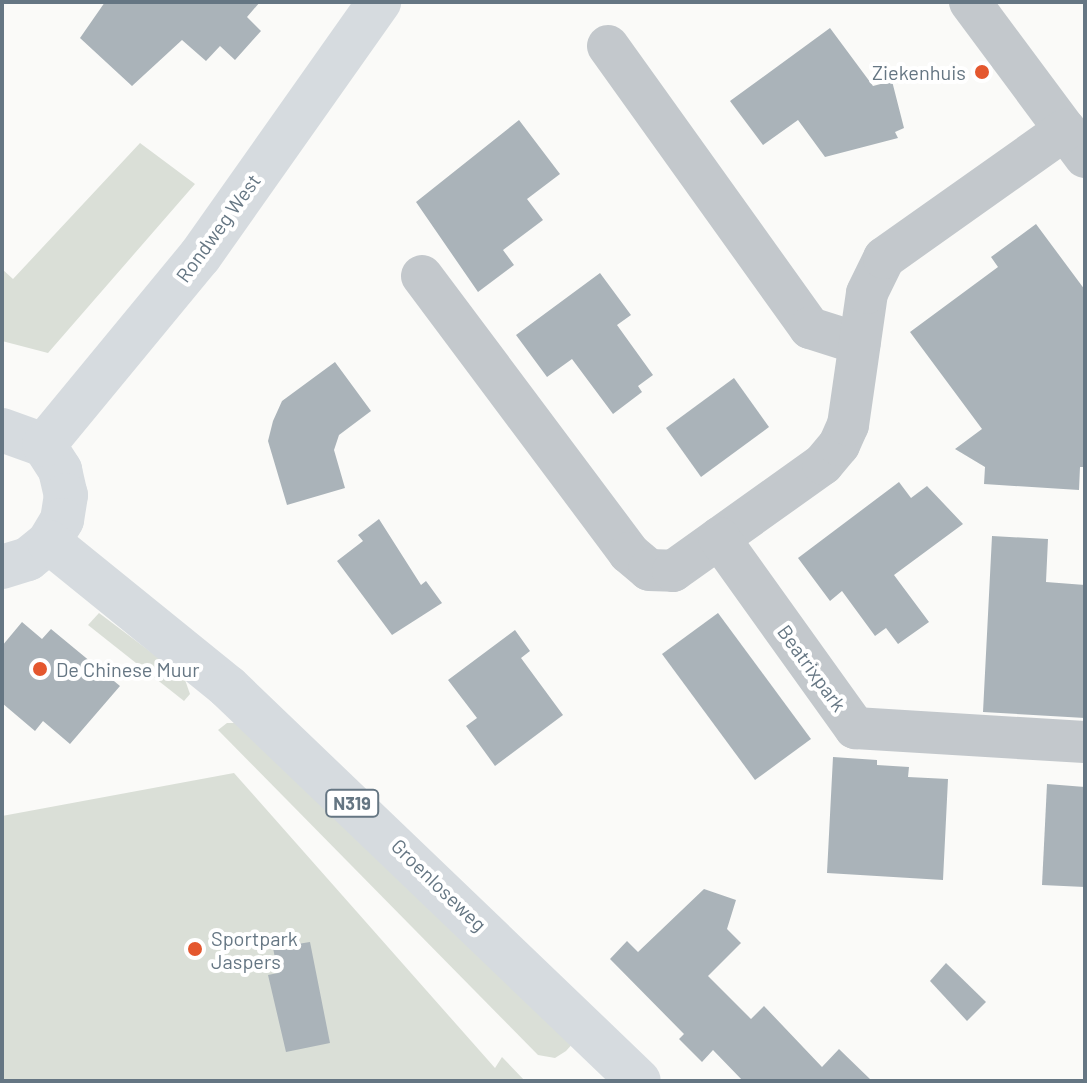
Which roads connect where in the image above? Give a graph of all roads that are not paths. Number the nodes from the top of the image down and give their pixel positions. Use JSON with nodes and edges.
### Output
{"nodes":[{"id":1,"x":379,"y":2,"type":"edge"},
{"id":2,"x":970,"y":2,"type":"edge"},
{"id":3,"x":608,"y":46,"type":"dead end"},
{"id":4,"x":1075,"y":144,"type":"edge"},
{"id":5,"x":422,"y":276,"type":"dead end"},
{"id":6,"x":860,"y":344,"type":"junction"},
{"id":7,"x":2,"y":430,"type":"edge"},
{"id":8,"x":44,"y":445,"type":"junction"},
{"id":9,"x":719,"y":538,"type":"junction"},
{"id":10,"x":49,"y":542,"type":"junction"},
{"id":11,"x":2,"y":567,"type":"edge"},
{"id":12,"x":1085,"y":742,"type":"edge"},
{"id":13,"x":639,"y":1081,"type":"edge"}],
"edges":[{"from":1,"to":8,"type":"main road","name":"Rondweg West"},
{"from":2,"to":4,"type":"street"},
{"from":3,"to":6,"type":"street"},
{"from":4,"to":6,"type":"street"},
{"from":5,"to":9,"type":"street"},
{"from":6,"to":9,"type":"street"},
{"from":7,"to":8,"type":"main road"},
{"from":8,"to":10,"type":"main road"},
{"from":9,"to":12,"type":"street","name":"Beatrixpark"},
{"from":10,"to":11,"type":"main road"},
{"from":10,"to":13,"type":"main road","name":"Groenloseweg","number":"N319"}]}
